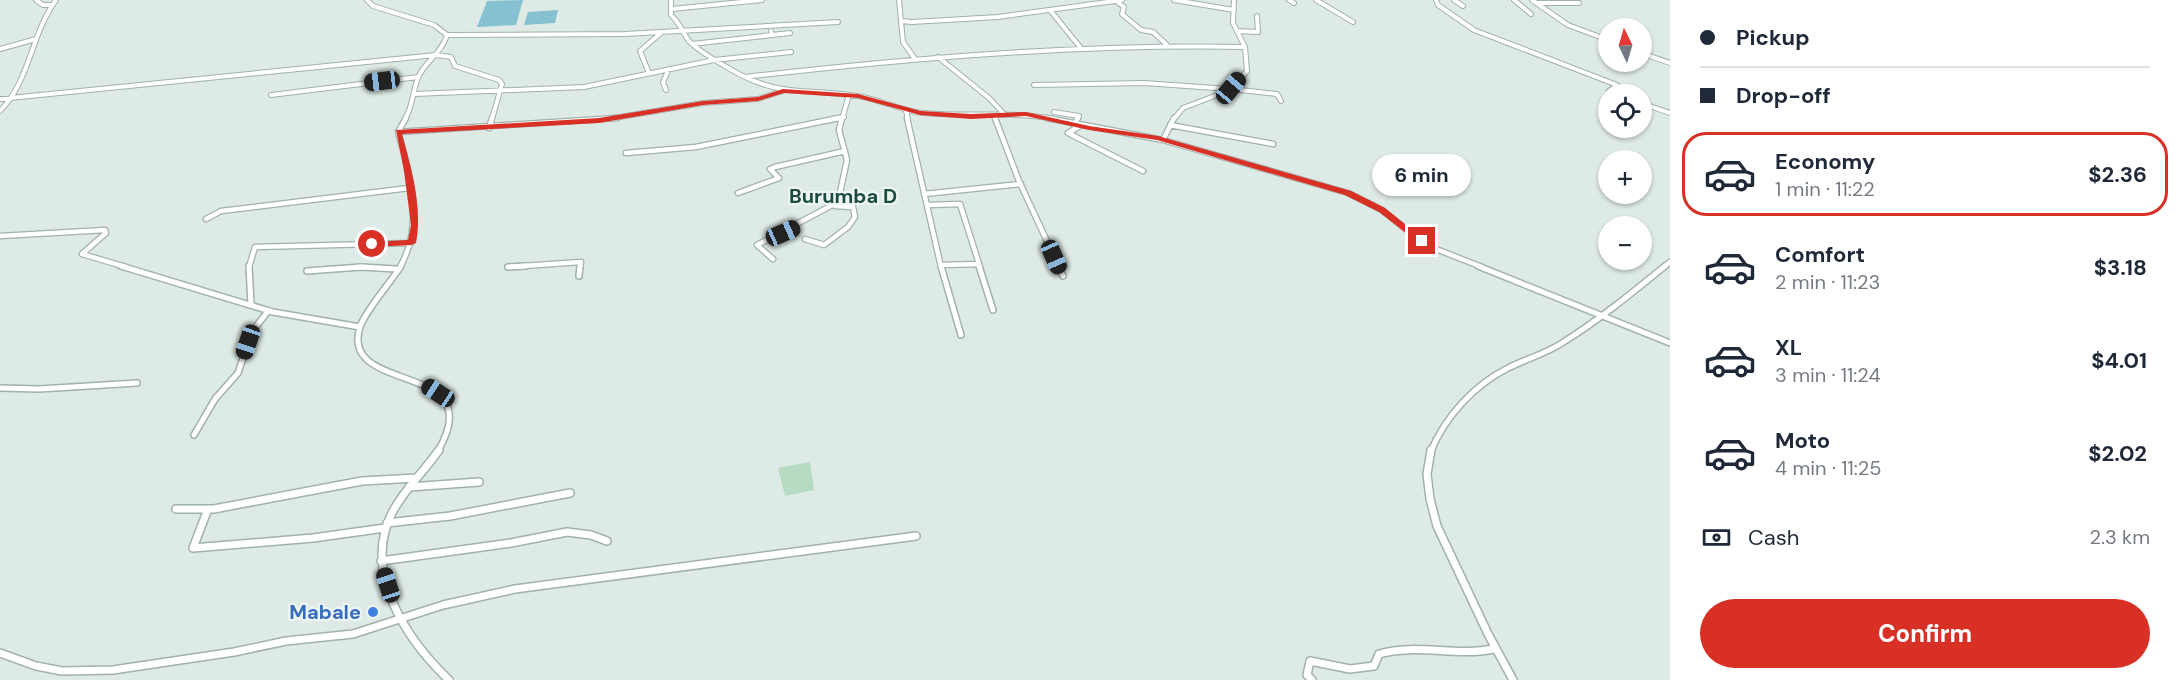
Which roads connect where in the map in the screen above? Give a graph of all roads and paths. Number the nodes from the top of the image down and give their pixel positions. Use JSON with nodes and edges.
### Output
{"nodes":[{"id":1,"x":36,"y":0,"type":"edge"},
{"id":2,"x":56,"y":0,"type":"edge"},
{"id":3,"x":367,"y":0,"type":"edge"},
{"id":4,"x":671,"y":0,"type":"edge"},
{"id":5,"x":762,"y":0,"type":"edge"},
{"id":6,"x":899,"y":0,"type":"edge"},
{"id":7,"x":1122,"y":0,"type":"edge"},
{"id":8,"x":1174,"y":0,"type":"edge"},
{"id":9,"x":1234,"y":0,"type":"edge"},
{"id":10,"x":1289,"y":0,"type":"edge"},
{"id":11,"x":1316,"y":0,"type":"edge"},
{"id":12,"x":1436,"y":0,"type":"edge"},
{"id":13,"x":1454,"y":0,"type":"edge"},
{"id":14,"x":1514,"y":0,"type":"edge"},
{"id":15,"x":1532,"y":0,"type":"edge"},
{"id":16,"x":1574,"y":0,"type":"edge"},
{"id":17,"x":1101,"y":1,"type":"edge"},
{"id":18,"x":1116,"y":1,"type":"edge"},
{"id":19,"x":1294,"y":3,"type":"dead end"},
{"id":20,"x":1537,"y":3,"type":"junction"},
{"id":21,"x":51,"y":5,"type":"junction"},
{"id":22,"x":1463,"y":6,"type":"dead end"},
{"id":23,"x":672,"y":9,"type":"junction"},
{"id":24,"x":1050,"y":10,"type":"junction"},
{"id":25,"x":1234,"y":10,"type":"junction"},
{"id":26,"x":1531,"y":14,"type":"dead end"},
{"id":27,"x":1257,"y":16,"type":"dead end"},
{"id":28,"x":901,"y":21,"type":"junction"},
{"id":29,"x":838,"y":22,"type":"dead end"},
{"id":30,"x":1353,"y":22,"type":"dead end"},
{"id":31,"x":1237,"y":31,"type":"junction"},
{"id":32,"x":684,"y":32,"type":"junction"},
{"id":33,"x":661,"y":33,"type":"junction"},
{"id":34,"x":790,"y":33,"type":"dead end"},
{"id":35,"x":447,"y":35,"type":"junction"},
{"id":36,"x":1598,"y":36,"type":"edge"},
{"id":37,"x":36,"y":39,"type":"junction"},
{"id":38,"x":692,"y":44,"type":"junction"},
{"id":39,"x":1167,"y":45,"type":"junction"},
{"id":40,"x":1245,"y":47,"type":"junction"},
{"id":41,"x":1080,"y":48,"type":"junction"},
{"id":42,"x":0,"y":49,"type":"edge"},
{"id":43,"x":791,"y":52,"type":"dead end"},
{"id":44,"x":436,"y":55,"type":"junction"},
{"id":45,"x":938,"y":57,"type":"junction"},
{"id":46,"x":1652,"y":57,"type":"edge"},
{"id":47,"x":915,"y":59,"type":"junction"},
{"id":48,"x":714,"y":60,"type":"junction"},
{"id":49,"x":1670,"y":63,"type":"edge"},
{"id":50,"x":669,"y":69,"type":"junction"},
{"id":51,"x":655,"y":72,"type":"junction"},
{"id":52,"x":649,"y":73,"type":"junction"},
{"id":53,"x":418,"y":77,"type":"junction"},
{"id":54,"x":744,"y":77,"type":"junction"},
{"id":55,"x":663,"y":80,"type":"junction"},
{"id":56,"x":1616,"y":84,"type":"edge"},
{"id":57,"x":1034,"y":85,"type":"dead end"},
{"id":58,"x":1231,"y":89,"type":"junction"},
{"id":59,"x":666,"y":90,"type":"dead end"},
{"id":60,"x":783,"y":91,"type":"junction"},
{"id":61,"x":498,"y":92,"type":"junction"},
{"id":62,"x":415,"y":94,"type":"junction"},
{"id":63,"x":271,"y":95,"type":"dead end"},
{"id":64,"x":849,"y":95,"type":"junction"},
{"id":65,"x":14,"y":97,"type":"junction"},
{"id":66,"x":0,"y":99,"type":"edge"},
{"id":67,"x":1281,"y":101,"type":"dead end"},
{"id":68,"x":1652,"y":107,"type":"edge"},
{"id":69,"x":0,"y":111,"type":"edge"},
{"id":70,"x":906,"y":111,"type":"junction"},
{"id":71,"x":1054,"y":112,"type":"dead end"},
{"id":72,"x":1004,"y":114,"type":"junction"},
{"id":73,"x":1670,"y":114,"type":"edge"},
{"id":74,"x":994,"y":115,"type":"junction"},
{"id":75,"x":844,"y":117,"type":"junction"},
{"id":76,"x":1077,"y":125,"type":"junction"},
{"id":77,"x":1170,"y":125,"type":"junction"},
{"id":78,"x":489,"y":128,"type":"junction"},
{"id":79,"x":398,"y":132,"type":"junction"},
{"id":80,"x":1163,"y":140,"type":"junction"},
{"id":81,"x":1273,"y":144,"type":"dead end"},
{"id":82,"x":845,"y":151,"type":"junction"},
{"id":83,"x":626,"y":153,"type":"dead end"},
{"id":84,"x":1143,"y":171,"type":"dead end"},
{"id":85,"x":1021,"y":184,"type":"junction"},
{"id":86,"x":409,"y":188,"type":"junction"},
{"id":87,"x":738,"y":193,"type":"dead end"},
{"id":88,"x":924,"y":194,"type":"junction"},
{"id":89,"x":835,"y":206,"type":"junction"},
{"id":90,"x":927,"y":206,"type":"junction"},
{"id":91,"x":206,"y":219,"type":"dead end"},
{"id":92,"x":0,"y":236,"type":"edge"},
{"id":93,"x":805,"y":239,"type":"dead end"},
{"id":94,"x":411,"y":243,"type":"junction"},
{"id":95,"x":773,"y":259,"type":"dead end"},
{"id":96,"x":1670,"y":262,"type":"edge"},
{"id":97,"x":979,"y":264,"type":"junction"},
{"id":98,"x":940,"y":265,"type":"junction"},
{"id":99,"x":508,"y":267,"type":"dead end"},
{"id":100,"x":398,"y":269,"type":"junction"},
{"id":101,"x":307,"y":270,"type":"dead end"},
{"id":102,"x":579,"y":276,"type":"dead end"},
{"id":103,"x":1063,"y":276,"type":"dead end"},
{"id":104,"x":251,"y":305,"type":"junction"},
{"id":105,"x":268,"y":310,"type":"junction"},
{"id":106,"x":993,"y":310,"type":"dead end"},
{"id":107,"x":1605,"y":315,"type":"junction"},
{"id":108,"x":360,"y":327,"type":"junction"},
{"id":109,"x":960,"y":335,"type":"dead end"},
{"id":110,"x":1670,"y":343,"type":"edge"},
{"id":111,"x":137,"y":383,"type":"dead end"},
{"id":112,"x":0,"y":388,"type":"edge"},
{"id":113,"x":195,"y":435,"type":"dead end"},
{"id":114,"x":416,"y":478,"type":"junction"},
{"id":115,"x":479,"y":482,"type":"dead end"},
{"id":116,"x":409,"y":487,"type":"junction"},
{"id":117,"x":570,"y":493,"type":"dead end"},
{"id":118,"x":176,"y":509,"type":"dead end"},
{"id":119,"x":208,"y":509,"type":"junction"},
{"id":120,"x":386,"y":525,"type":"junction"},
{"id":121,"x":916,"y":536,"type":"dead end"},
{"id":122,"x":607,"y":541,"type":"dead end"},
{"id":123,"x":381,"y":561,"type":"junction"},
{"id":124,"x":399,"y":618,"type":"junction"},
{"id":125,"x":1493,"y":649,"type":"junction"},
{"id":126,"x":0,"y":653,"type":"edge"},
{"id":127,"x":449,"y":680,"type":"edge"},
{"id":128,"x":1312,"y":680,"type":"edge"},
{"id":129,"x":1513,"y":680,"type":"edge"}],
"edges":[{"from":1,"to":21,"type":"street"},
{"from":2,"to":21,"type":"street"},
{"from":3,"to":35,"type":"street"},
{"from":4,"to":23,"type":"street"},
{"from":5,"to":23,"type":"street"},
{"from":6,"to":28,"type":"street"},
{"from":7,"to":18,"type":"street"},
{"from":8,"to":25,"type":"street"},
{"from":9,"to":25,"type":"street"},
{"from":10,"to":19,"type":"street"},
{"from":11,"to":30,"type":"street"},
{"from":12,"to":56,"type":"street"},
{"from":13,"to":22,"type":"street"},
{"from":14,"to":26,"type":"street"},
{"from":15,"to":20,"type":"street"},
{"from":16,"to":20,"type":"street"},
{"from":17,"to":18,"type":"street"},
{"from":17,"to":24,"type":"street"},
{"from":18,"to":39,"type":"street"},
{"from":20,"to":36,"type":"street"},
{"from":21,"to":37,"type":"street"},
{"from":23,"to":32,"type":"street"},
{"from":24,"to":28,"type":"street"},
{"from":24,"to":41,"type":"street"},
{"from":25,"to":31,"type":"street"},
{"from":27,"to":31,"type":"street"},
{"from":28,"to":47,"type":"street"},
{"from":29,"to":32,"type":"street"},
{"from":31,"to":40,"type":"street"},
{"from":32,"to":33,"type":"street"},
{"from":32,"to":38,"type":"street"},
{"from":33,"to":35,"type":"street"},
{"from":33,"to":52,"type":"street"},
{"from":34,"to":38,"type":"street"},
{"from":35,"to":44,"type":"street"},
{"from":37,"to":42,"type":"street"},
{"from":37,"to":65,"type":"street"},
{"from":38,"to":48,"type":"street"},
{"from":39,"to":40,"type":"street"},
{"from":39,"to":41,"type":"street"},
{"from":40,"to":58,"type":"street"},
{"from":41,"to":45,"type":"street"},
{"from":43,"to":48,"type":"street"},
{"from":44,"to":53,"type":"street"},
{"from":44,"to":61,"type":"street"},
{"from":44,"to":65,"type":"street"},
{"from":45,"to":47,"type":"street"},
{"from":45,"to":72,"type":"street"},
{"from":46,"to":49,"type":"street"},
{"from":47,"to":54,"type":"street"},
{"from":48,"to":50,"type":"street"},
{"from":48,"to":54,"type":"street"},
{"from":50,"to":51,"type":"street"},
{"from":50,"to":55,"type":"street"},
{"from":51,"to":52,"type":"street"},
{"from":51,"to":55,"type":"street"},
{"from":52,"to":61,"type":"street"},
{"from":53,"to":62,"type":"street"},
{"from":53,"to":63,"type":"street"},
{"from":54,"to":60,"type":"street"},
{"from":55,"to":59,"type":"street"},
{"from":57,"to":58,"type":"street"},
{"from":58,"to":67,"type":"street"},
{"from":58,"to":77,"type":"street"},
{"from":60,"to":64,"type":"street"},
{"from":60,"to":78,"type":"street"},
{"from":61,"to":62,"type":"street"},
{"from":61,"to":78,"type":"street"},
{"from":62,"to":79,"type":"street"},
{"from":64,"to":70,"type":"street"},
{"from":64,"to":75,"type":"street"},
{"from":65,"to":66,"type":"street"},
{"from":65,"to":69,"type":"street"},
{"from":68,"to":73,"type":"street"},
{"from":70,"to":74,"type":"street"},
{"from":70,"to":88,"type":"street"},
{"from":71,"to":76,"type":"street"},
{"from":72,"to":74,"type":"street"},
{"from":72,"to":76,"type":"street"},
{"from":74,"to":85,"type":"street"},
{"from":75,"to":82,"type":"street"},
{"from":75,"to":83,"type":"street"},
{"from":76,"to":80,"type":"street"},
{"from":76,"to":84,"type":"street"},
{"from":77,"to":80,"type":"street"},
{"from":77,"to":81,"type":"street"},
{"from":78,"to":79,"type":"street"},
{"from":79,"to":86,"type":"street"},
{"from":80,"to":107,"type":"street"},
{"from":82,"to":87,"type":"street"},
{"from":82,"to":89,"type":"street"},
{"from":85,"to":88,"type":"street"},
{"from":85,"to":103,"type":"street"},
{"from":86,"to":91,"type":"street"},
{"from":86,"to":94,"type":"street"},
{"from":88,"to":90,"type":"street"},
{"from":89,"to":93,"type":"street"},
{"from":89,"to":95,"type":"street"},
{"from":90,"to":97,"type":"street"},
{"from":90,"to":98,"type":"street"},
{"from":92,"to":104,"type":"street"},
{"from":94,"to":100,"type":"street"},
{"from":94,"to":104,"type":"street"},
{"from":96,"to":107,"type":"street"},
{"from":97,"to":98,"type":"street"},
{"from":97,"to":106,"type":"street"},
{"from":98,"to":109,"type":"street"},
{"from":99,"to":102,"type":"street"},
{"from":100,"to":101,"type":"street"},
{"from":100,"to":108,"type":"street"},
{"from":104,"to":105,"type":"street"},
{"from":105,"to":108,"type":"street"},
{"from":105,"to":113,"type":"street"},
{"from":107,"to":110,"type":"street"},
{"from":107,"to":125,"type":"street"},
{"from":108,"to":114,"type":"street"},
{"from":111,"to":112,"type":"street"},
{"from":114,"to":116,"type":"street"},
{"from":114,"to":119,"type":"street"},
{"from":115,"to":116,"type":"street"},
{"from":116,"to":120,"type":"street"},
{"from":117,"to":120,"type":"street"},
{"from":118,"to":119,"type":"street"},
{"from":119,"to":120,"type":"street"},
{"from":120,"to":123,"type":"street"},
{"from":121,"to":124,"type":"street"},
{"from":122,"to":123,"type":"street"},
{"from":123,"to":124,"type":"street"},
{"from":124,"to":126,"type":"street"},
{"from":124,"to":127,"type":"street"},
{"from":125,"to":128,"type":"street"},
{"from":125,"to":129,"type":"street"}]}
